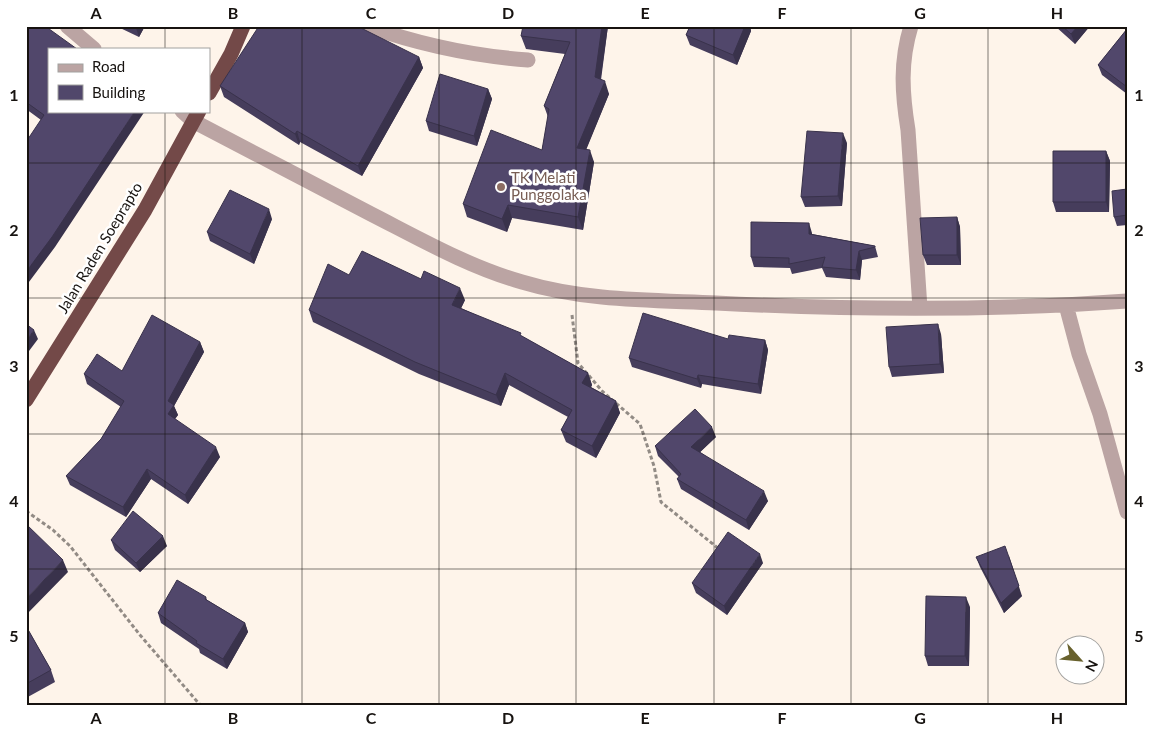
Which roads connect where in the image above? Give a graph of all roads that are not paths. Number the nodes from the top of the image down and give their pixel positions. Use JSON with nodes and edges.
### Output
{"nodes":[{"id":1,"x":67,"y":26,"type":"edge"},
{"id":2,"x":243,"y":26,"type":"edge"},
{"id":3,"x":367,"y":26,"type":"edge"},
{"id":4,"x":911,"y":26,"type":"edge"},
{"id":5,"x":93,"y":48,"type":"edge"},
{"id":6,"x":528,"y":60,"type":"dead end"},
{"id":7,"x":210,"y":91,"type":"edge"},
{"id":8,"x":191,"y":114,"type":"edge"},
{"id":9,"x":1127,"y":301,"type":"edge"},
{"id":10,"x":1066,"y":305,"type":"junction"},
{"id":11,"x":920,"y":308,"type":"junction"},
{"id":12,"x":26,"y":400,"type":"edge"},
{"id":13,"x":1127,"y":512,"type":"edge"}],
"edges":[{"from":1,"to":5,"type":"street"},
{"from":2,"to":7,"type":"highway"},
{"from":3,"to":6,"type":"street"},
{"from":4,"to":11,"type":"street"},
{"from":8,"to":11,"type":"street"},
{"from":8,"to":12,"type":"highway","name":"Jalan Raden Soeprapto"},
{"from":9,"to":10,"type":"street"},
{"from":10,"to":11,"type":"street"},
{"from":10,"to":13,"type":"street"}]}
